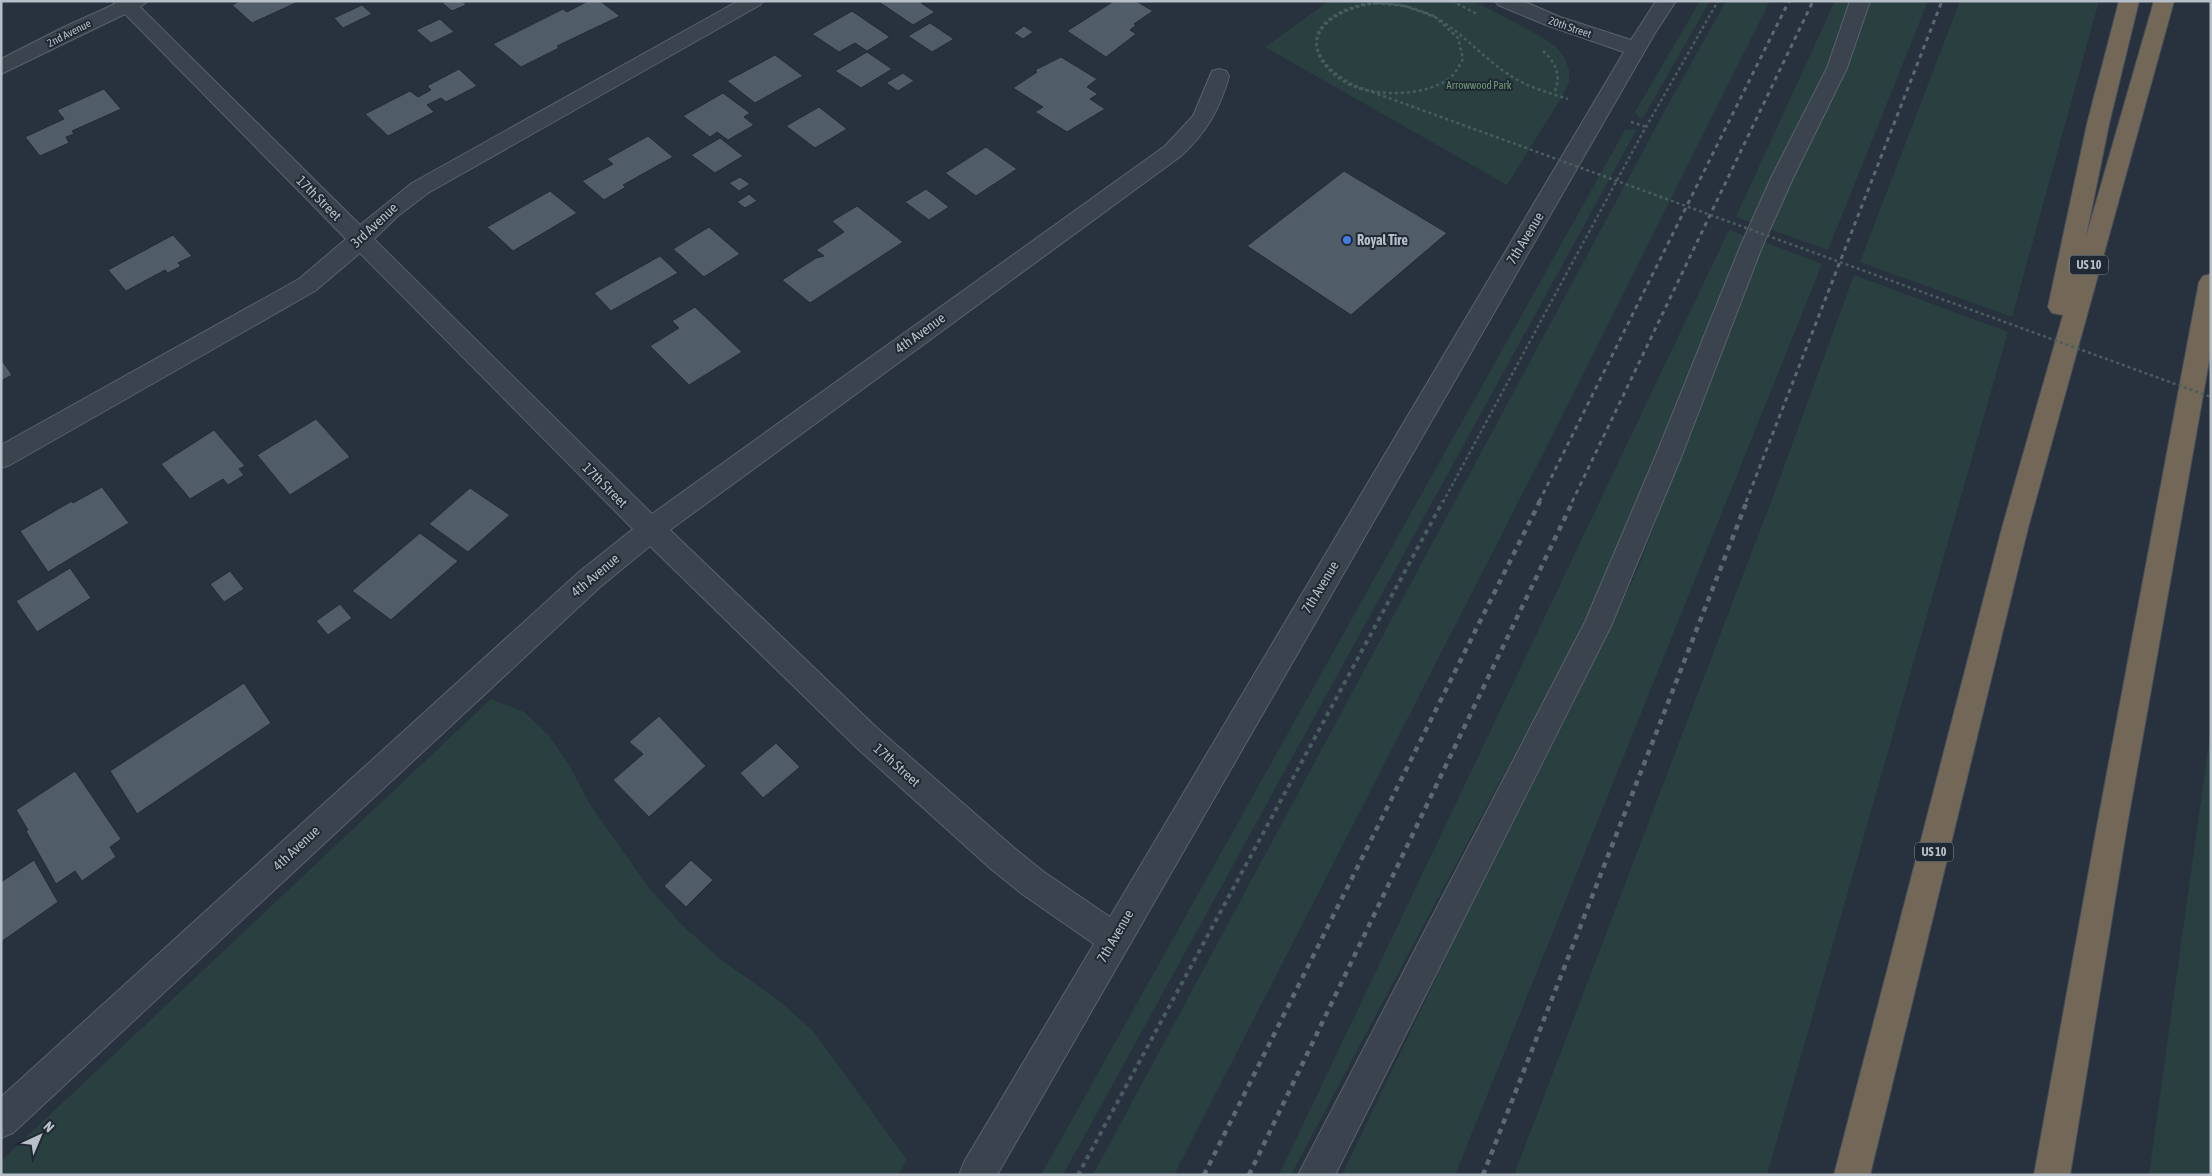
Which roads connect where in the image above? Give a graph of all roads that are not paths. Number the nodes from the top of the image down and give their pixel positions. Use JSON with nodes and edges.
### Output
{"nodes":[{"id":1,"x":753,"y":1,"type":"edge"},
{"id":2,"x":1505,"y":1,"type":"edge"},
{"id":3,"x":1666,"y":1,"type":"edge"},
{"id":4,"x":1860,"y":1,"type":"edge"},
{"id":5,"x":2129,"y":1,"type":"edge"},
{"id":6,"x":2164,"y":1,"type":"edge"},
{"id":7,"x":129,"y":3,"type":"edge"},
{"id":8,"x":1636,"y":49,"type":"junction"},
{"id":9,"x":1,"y":68,"type":"edge"},
{"id":10,"x":1219,"y":76,"type":"dead end"},
{"id":11,"x":359,"y":237,"type":"junction"},
{"id":12,"x":2211,"y":282,"type":"edge"},
{"id":13,"x":1,"y":458,"type":"edge"},
{"id":14,"x":2015,"y":528,"type":"junction"},
{"id":15,"x":650,"y":530,"type":"junction"},
{"id":16,"x":1114,"y":938,"type":"junction"},
{"id":17,"x":1,"y":1121,"type":"edge"},
{"id":18,"x":977,"y":1175,"type":"edge"},
{"id":19,"x":1316,"y":1175,"type":"edge"},
{"id":20,"x":1852,"y":1175,"type":"edge"},
{"id":21,"x":2052,"y":1175,"type":"edge"}],
"edges":[{"from":1,"to":11,"type":"street","name":"3rd Avenue"},
{"from":2,"to":8,"type":"street","name":"20th Street"},
{"from":3,"to":8,"type":"street","name":"7th Avenue"},
{"from":4,"to":19,"type":"street"},
{"from":5,"to":14,"type":"highway"},
{"from":6,"to":14,"type":"highway","number":"US 10"},
{"from":7,"to":9,"type":"street","name":"2nd Avenue"},
{"from":7,"to":11,"type":"street","name":"17th Street"},
{"from":8,"to":16,"type":"street","name":"7th Avenue"},
{"from":10,"to":15,"type":"street","name":"4th Avenue"},
{"from":11,"to":13,"type":"street","name":"3rd Avenue"},
{"from":11,"to":15,"type":"street","name":"17th Street"},
{"from":12,"to":21,"type":"highway"},
{"from":14,"to":20,"type":"highway","number":"US 10"},
{"from":15,"to":16,"type":"street","name":"17th Street"},
{"from":15,"to":17,"type":"street","name":"4th Avenue"},
{"from":16,"to":18,"type":"street","name":"7th Avenue"}]}
